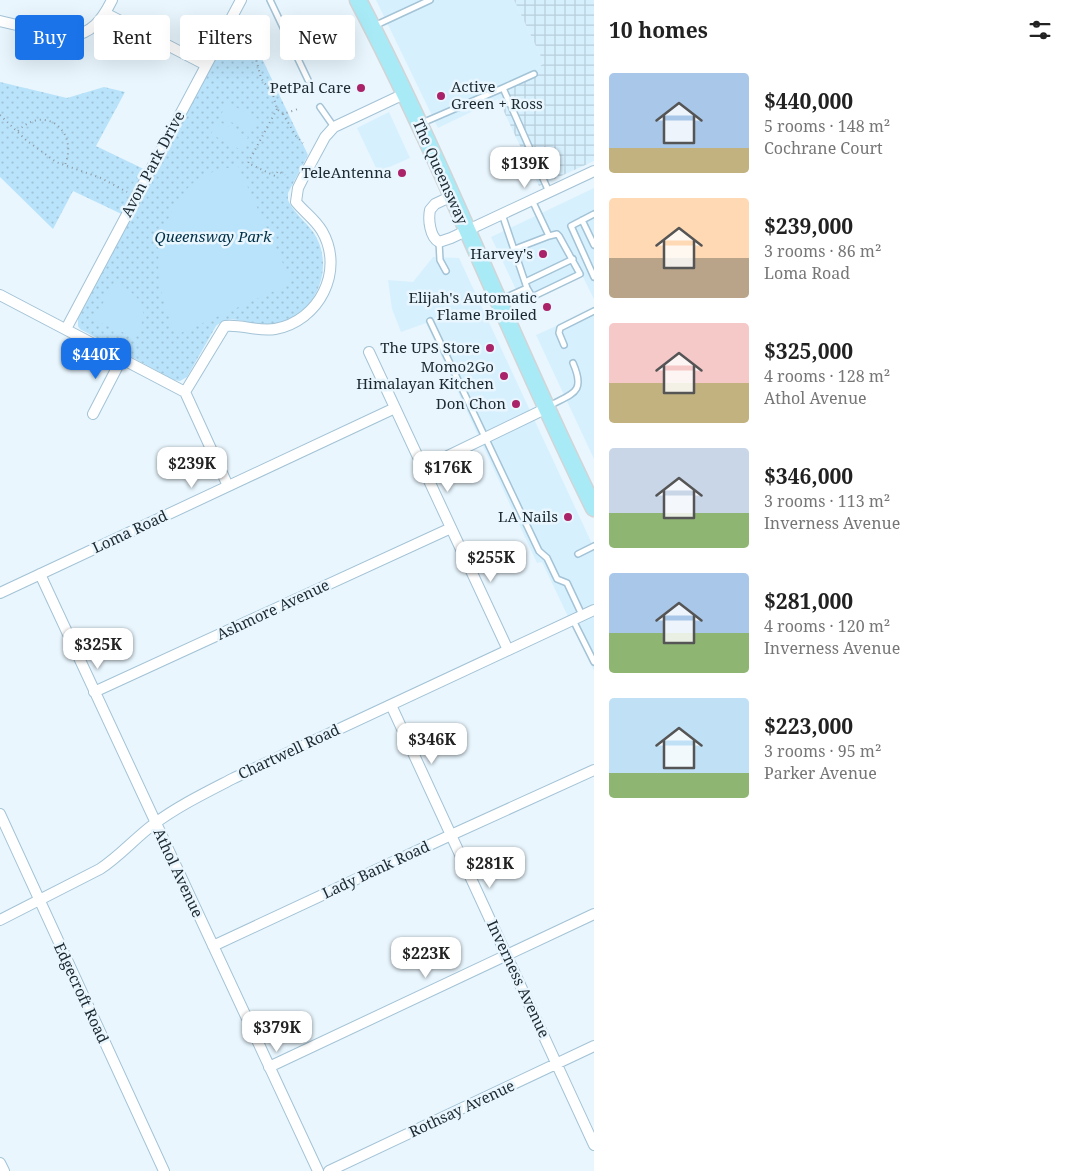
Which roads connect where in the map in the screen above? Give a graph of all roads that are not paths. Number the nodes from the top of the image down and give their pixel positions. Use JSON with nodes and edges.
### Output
{"nodes":[{"id":1,"x":112,"y":0,"type":"edge"},
{"id":2,"x":241,"y":0,"type":"edge"},
{"id":3,"x":270,"y":0,"type":"edge"},
{"id":4,"x":358,"y":0,"type":"edge"},
{"id":5,"x":430,"y":0,"type":"edge"},
{"id":6,"x":106,"y":12,"type":"junction"},
{"id":7,"x":0,"y":21,"type":"edge"},
{"id":8,"x":372,"y":27,"type":"junction"},
{"id":9,"x":206,"y":65,"type":"junction"},
{"id":10,"x":534,"y":74,"type":"dead end"},
{"id":11,"x":308,"y":80,"type":"dead end"},
{"id":12,"x":503,"y":88,"type":"junction"},
{"id":13,"x":404,"y":94,"type":"junction"},
{"id":14,"x":320,"y":107,"type":"dead end"},
{"id":15,"x":419,"y":124,"type":"junction"},
{"id":16,"x":334,"y":127,"type":"junction"},
{"id":17,"x":594,"y":171,"type":"edge"},
{"id":18,"x":549,"y":192,"type":"junction"},
{"id":19,"x":452,"y":196,"type":"junction"},
{"id":20,"x":532,"y":200,"type":"junction"},
{"id":21,"x":502,"y":214,"type":"junction"},
{"id":22,"x":594,"y":214,"type":"edge"},
{"id":23,"x":582,"y":220,"type":"junction"},
{"id":24,"x":467,"y":230,"type":"junction"},
{"id":25,"x":549,"y":236,"type":"junction"},
{"id":26,"x":439,"y":242,"type":"junction"},
{"id":27,"x":594,"y":245,"type":"edge"},
{"id":28,"x":515,"y":250,"type":"junction"},
{"id":29,"x":572,"y":259,"type":"junction"},
{"id":30,"x":446,"y":271,"type":"dead end"},
{"id":31,"x":594,"y":277,"type":"edge"},
{"id":32,"x":525,"y":282,"type":"junction"},
{"id":33,"x":527,"y":288,"type":"junction"},
{"id":34,"x":0,"y":295,"type":"edge"},
{"id":35,"x":498,"y":301,"type":"junction"},
{"id":36,"x":594,"y":311,"type":"edge"},
{"id":37,"x":430,"y":321,"type":"dead end"},
{"id":38,"x":66,"y":329,"type":"junction"},
{"id":39,"x":564,"y":345,"type":"dead end"},
{"id":40,"x":369,"y":352,"type":"dead end"},
{"id":41,"x":122,"y":358,"type":"junction"},
{"id":42,"x":573,"y":363,"type":"dead end"},
{"id":43,"x":185,"y":392,"type":"junction"},
{"id":44,"x":395,"y":408,"type":"junction"},
{"id":45,"x":547,"y":408,"type":"junction"},
{"id":46,"x":93,"y":414,"type":"dead end"},
{"id":47,"x":485,"y":439,"type":"junction"},
{"id":48,"x":423,"y":468,"type":"junction"},
{"id":49,"x":228,"y":486,"type":"junction"},
{"id":50,"x":594,"y":508,"type":"edge"},
{"id":51,"x":451,"y":528,"type":"junction"},
{"id":52,"x":594,"y":546,"type":"edge"},
{"id":53,"x":578,"y":554,"type":"dead end"},
{"id":54,"x":40,"y":574,"type":"junction"},
{"id":55,"x":0,"y":593,"type":"edge"},
{"id":56,"x":594,"y":610,"type":"edge"},
{"id":57,"x":577,"y":617,"type":"junction"},
{"id":58,"x":508,"y":650,"type":"junction"},
{"id":59,"x":594,"y":662,"type":"edge"},
{"id":60,"x":94,"y":692,"type":"junction"},
{"id":61,"x":391,"y":705,"type":"junction"},
{"id":62,"x":594,"y":770,"type":"edge"},
{"id":63,"x":0,"y":814,"type":"edge"},
{"id":64,"x":155,"y":823,"type":"junction"},
{"id":65,"x":451,"y":834,"type":"junction"},
{"id":66,"x":39,"y":901,"type":"junction"},
{"id":67,"x":594,"y":914,"type":"edge"},
{"id":68,"x":0,"y":920,"type":"edge"},
{"id":69,"x":213,"y":946,"type":"junction"},
{"id":70,"x":506,"y":955,"type":"junction"},
{"id":71,"x":594,"y":1046,"type":"edge"},
{"id":72,"x":557,"y":1064,"type":"junction"},
{"id":73,"x":269,"y":1067,"type":"junction"},
{"id":74,"x":594,"y":1145,"type":"edge"},
{"id":75,"x":0,"y":1164,"type":"edge"},
{"id":76,"x":4,"y":1171,"type":"edge"},
{"id":77,"x":164,"y":1171,"type":"edge"},
{"id":78,"x":318,"y":1171,"type":"edge"},
{"id":79,"x":329,"y":1171,"type":"edge"}],
"edges":[{"from":1,"to":6,"type":"street"},
{"from":2,"to":9,"type":"street","name":"Avon Park Drive"},
{"from":3,"to":11,"type":"lane"},
{"from":4,"to":8,"type":"main road","name":"The Queensway"},
{"from":5,"to":8,"type":"lane"},
{"from":6,"to":7,"type":"street"},
{"from":6,"to":9,"type":"street"},
{"from":8,"to":13,"type":"main road","name":"The Queensway"},
{"from":9,"to":38,"type":"street","name":"Avon Park Drive"},
{"from":10,"to":12,"type":"lane"},
{"from":12,"to":15,"type":"lane"},
{"from":12,"to":18,"type":"lane"},
{"from":13,"to":15,"type":"main road","name":"The Queensway"},
{"from":13,"to":16,"type":"street"},
{"from":14,"to":16,"type":"lane"},
{"from":15,"to":19,"type":"main road","name":"The Queensway"},
{"from":16,"to":43,"type":"street"},
{"from":17,"to":18,"type":"street"},
{"from":18,"to":20,"type":"street"},
{"from":19,"to":24,"type":"main road","name":"The Queensway"},
{"from":19,"to":26,"type":"street"},
{"from":20,"to":21,"type":"street"},
{"from":20,"to":25,"type":"lane"},
{"from":21,"to":24,"type":"street"},
{"from":21,"to":28,"type":"lane"},
{"from":22,"to":23,"type":"lane"},
{"from":23,"to":27,"type":"lane"},
{"from":23,"to":31,"type":"lane"},
{"from":24,"to":26,"type":"street"},
{"from":24,"to":35,"type":"main road","name":"The Queensway"},
{"from":25,"to":28,"type":"lane"},
{"from":25,"to":29,"type":"lane"},
{"from":26,"to":30,"type":"lane"},
{"from":28,"to":32,"type":"lane"},
{"from":29,"to":32,"type":"lane"},
{"from":29,"to":33,"type":"lane"},
{"from":32,"to":33,"type":"lane"},
{"from":33,"to":35,"type":"lane"},
{"from":34,"to":38,"type":"street"},
{"from":35,"to":45,"type":"main road","name":"The Queensway"},
{"from":36,"to":39,"type":"lane"},
{"from":37,"to":47,"type":"lane"},
{"from":38,"to":41,"type":"street"},
{"from":40,"to":44,"type":"street"},
{"from":41,"to":43,"type":"street"},
{"from":41,"to":46,"type":"street"},
{"from":42,"to":45,"type":"lane"},
{"from":43,"to":49,"type":"street"},
{"from":44,"to":48,"type":"street"},
{"from":44,"to":49,"type":"street","name":"Loma Road"},
{"from":45,"to":47,"type":"street"},
{"from":45,"to":50,"type":"main road","name":"The Queensway"},
{"from":47,"to":48,"type":"street"},
{"from":47,"to":57,"type":"lane"},
{"from":48,"to":51,"type":"street"},
{"from":49,"to":54,"type":"street","name":"Loma Road"},
{"from":51,"to":58,"type":"street"},
{"from":51,"to":60,"type":"street","name":"Ashmore Avenue"},
{"from":52,"to":53,"type":"lane"},
{"from":54,"to":55,"type":"street","name":"Loma Road"},
{"from":54,"to":60,"type":"street","name":"Athol Avenue"},
{"from":56,"to":57,"type":"street","name":"Chartwell Road"},
{"from":57,"to":58,"type":"street","name":"Chartwell Road"},
{"from":57,"to":59,"type":"lane"},
{"from":58,"to":61,"type":"street","name":"Chartwell Road"},
{"from":60,"to":64,"type":"street","name":"Athol Avenue"},
{"from":61,"to":64,"type":"street","name":"Chartwell Road"},
{"from":61,"to":65,"type":"street","name":"Inverness Avenue"},
{"from":62,"to":65,"type":"street","name":"Lady Bank Road"},
{"from":63,"to":66,"type":"street","name":"Edgecroft Road"},
{"from":64,"to":66,"type":"street","name":"Chartwell Road"},
{"from":64,"to":69,"type":"street","name":"Athol Avenue"},
{"from":65,"to":69,"type":"street","name":"Lady Bank Road"},
{"from":65,"to":70,"type":"street","name":"Inverness Avenue"},
{"from":66,"to":68,"type":"street","name":"Chartwell Road"},
{"from":66,"to":77,"type":"street","name":"Edgecroft Road"},
{"from":67,"to":70,"type":"street"},
{"from":69,"to":73,"type":"street","name":"Athol Avenue"},
{"from":70,"to":72,"type":"street","name":"Inverness Avenue"},
{"from":70,"to":73,"type":"street"},
{"from":71,"to":72,"type":"street","name":"Rothsay Avenue"},
{"from":72,"to":74,"type":"street","name":"Inverness Avenue"},
{"from":72,"to":79,"type":"street","name":"Rothsay Avenue"},
{"from":73,"to":78,"type":"street","name":"Athol Avenue"},
{"from":75,"to":76,"type":"street"}]}
